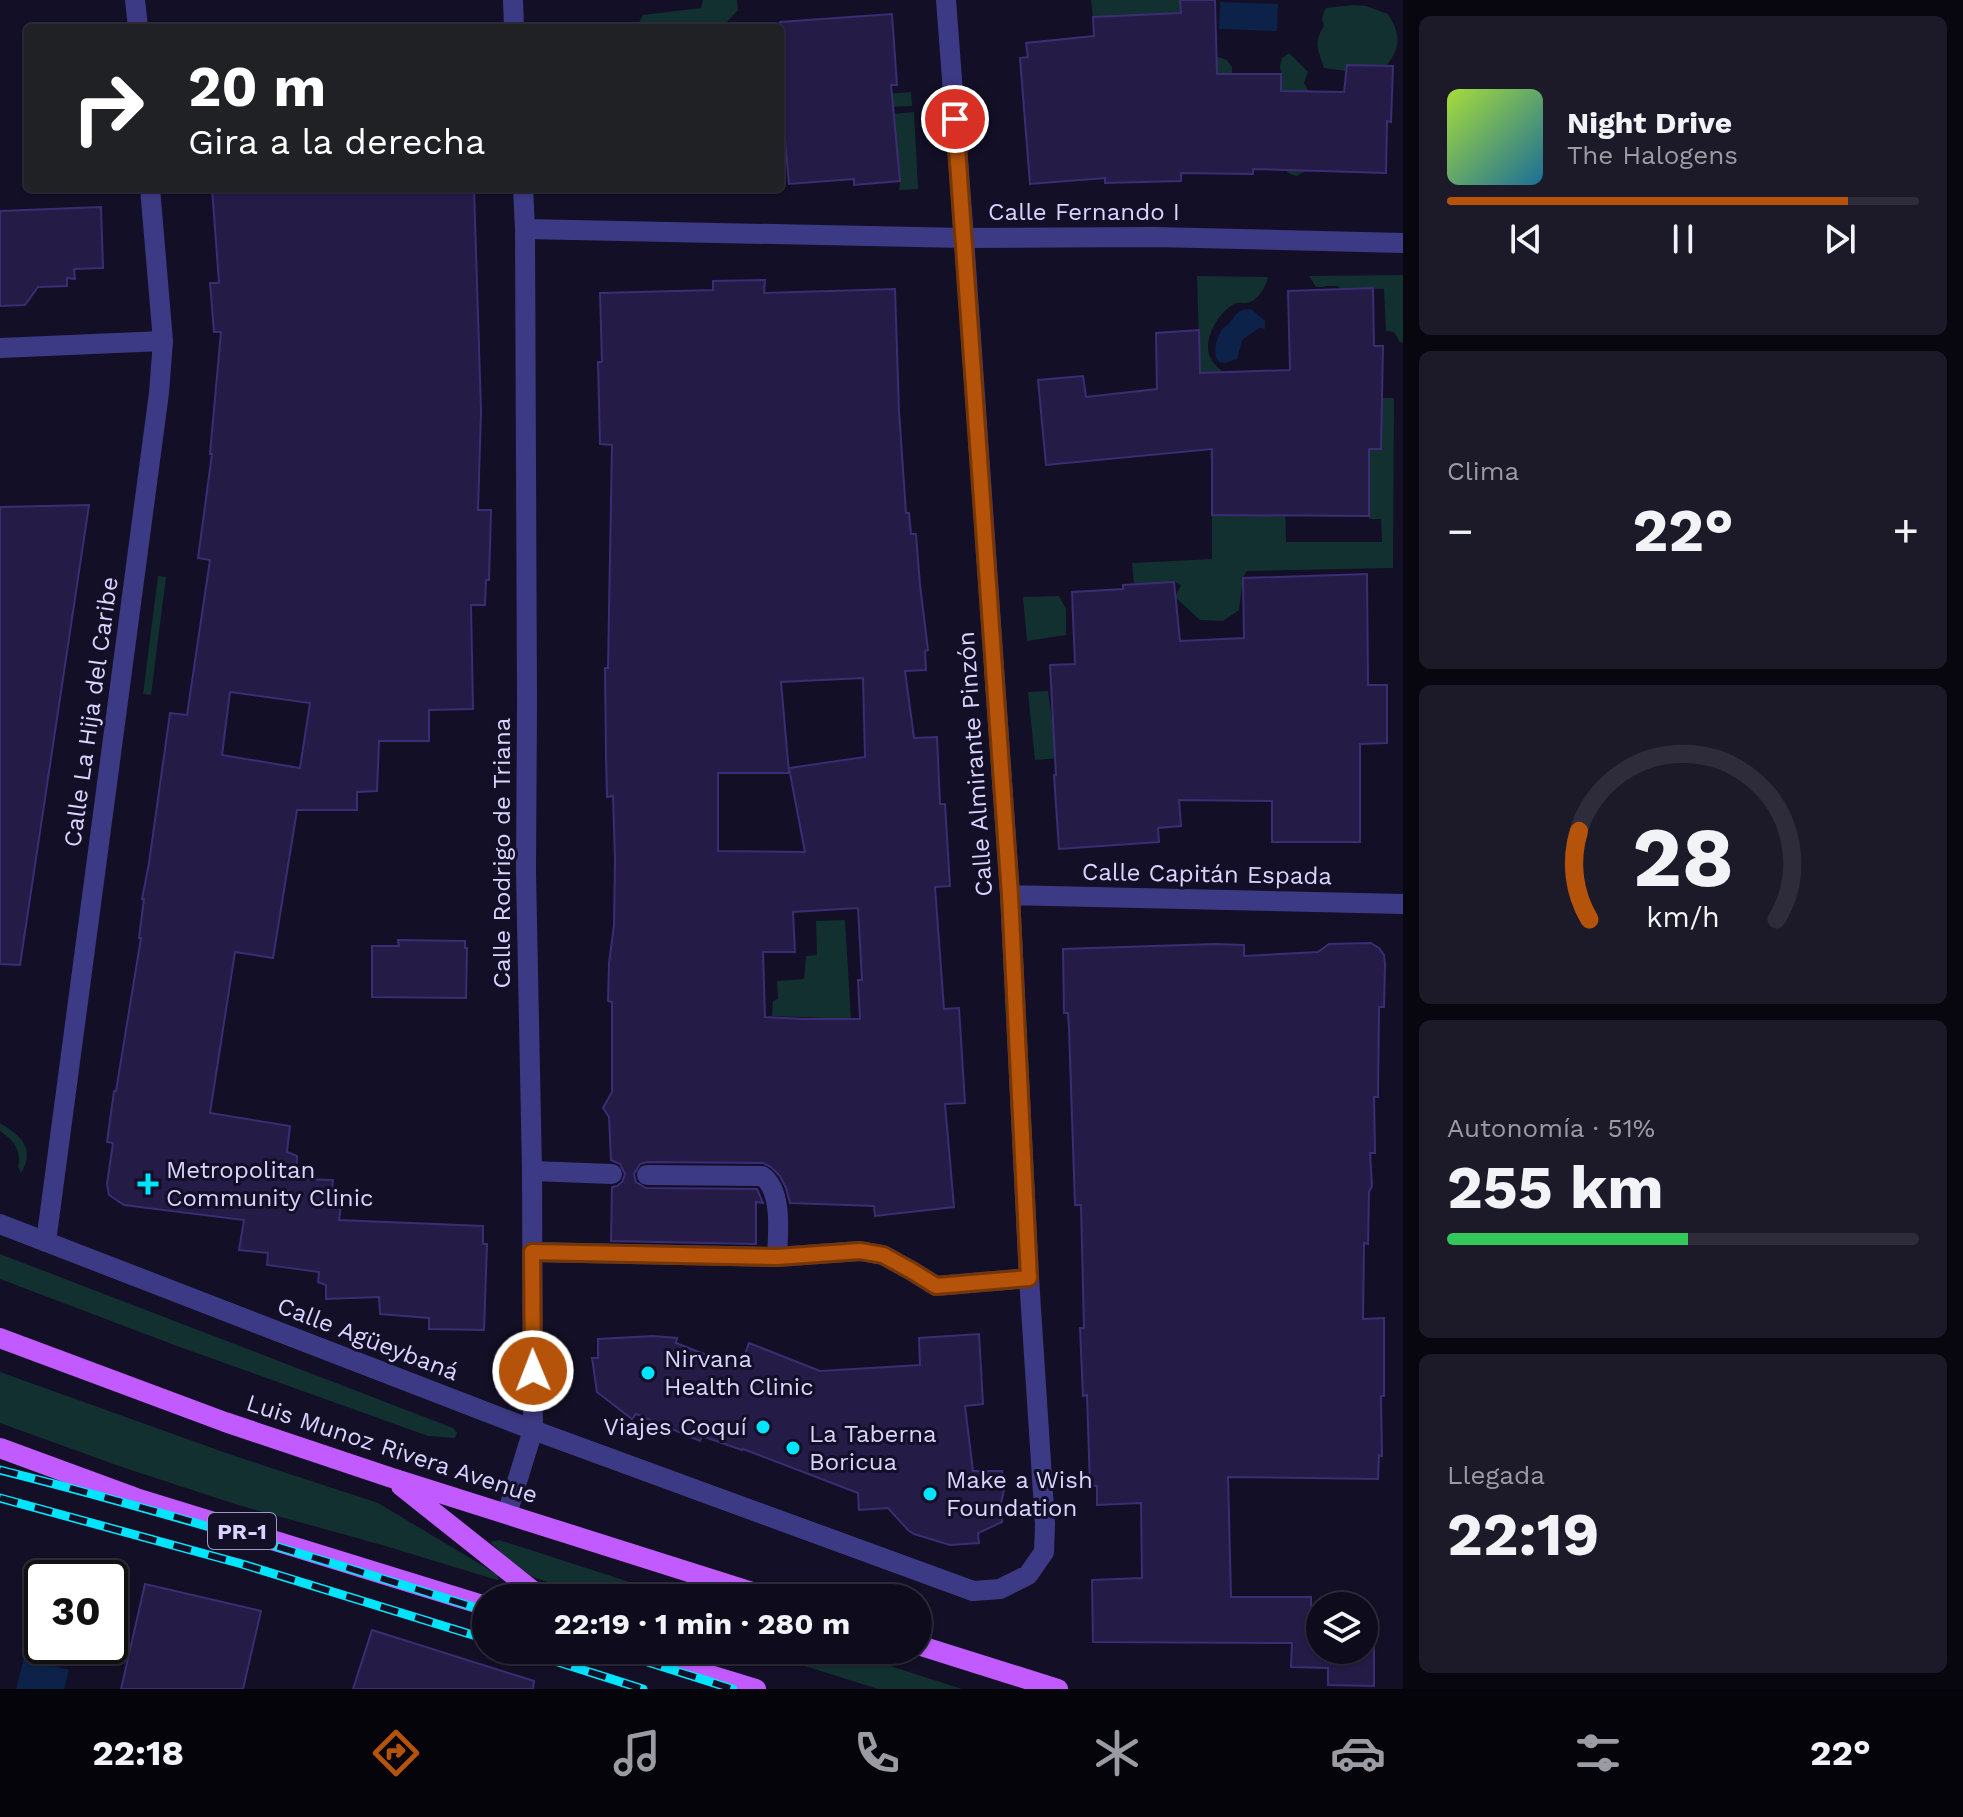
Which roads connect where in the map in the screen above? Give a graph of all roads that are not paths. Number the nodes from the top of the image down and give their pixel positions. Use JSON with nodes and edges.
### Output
{"nodes":[{"id":1,"x":135,"y":0,"type":"edge"},
{"id":2,"x":513,"y":0,"type":"edge"},
{"id":3,"x":946,"y":0,"type":"edge"},
{"id":4,"x":138,"y":24,"type":"edge"},
{"id":5,"x":514,"y":24,"type":"edge"},
{"id":6,"x":150,"y":192,"type":"edge"},
{"id":7,"x":523,"y":192,"type":"edge"},
{"id":8,"x":525,"y":229,"type":"junction"},
{"id":9,"x":964,"y":238,"type":"junction"},
{"id":10,"x":1403,"y":243,"type":"edge"},
{"id":11,"x":163,"y":341,"type":"junction"},
{"id":12,"x":0,"y":348,"type":"edge"},
{"id":13,"x":1010,"y":895,"type":"junction"},
{"id":14,"x":1403,"y":904,"type":"edge"},
{"id":15,"x":532,"y":1171,"type":"junction"},
{"id":16,"x":612,"y":1174,"type":"dead end"},
{"id":17,"x":647,"y":1175,"type":"dead end"},
{"id":18,"x":0,"y":1224,"type":"edge"},
{"id":19,"x":46,"y":1242,"type":"junction"},
{"id":20,"x":532,"y":1252,"type":"junction"},
{"id":21,"x":777,"y":1257,"type":"junction"},
{"id":22,"x":1029,"y":1278,"type":"junction"},
{"id":23,"x":0,"y":1338,"type":"edge"},
{"id":24,"x":533,"y":1430,"type":"junction"},
{"id":25,"x":0,"y":1448,"type":"edge"},
{"id":26,"x":389,"y":1477,"type":"junction"},
{"id":27,"x":507,"y":1514,"type":"junction"},
{"id":28,"x":1045,"y":1524,"type":"joint"},
{"id":29,"x":524,"y":1584,"type":"edge"},
{"id":30,"x":727,"y":1584,"type":"edge"},
{"id":31,"x":472,"y":1602,"type":"edge"},
{"id":32,"x":932,"y":1649,"type":"edge"},
{"id":33,"x":675,"y":1664,"type":"edge"},
{"id":34,"x":756,"y":1689,"type":"edge"},
{"id":35,"x":1058,"y":1689,"type":"edge"}],
"edges":[{"from":1,"to":4,"type":"street"},
{"from":2,"to":5,"type":"street"},
{"from":3,"to":9,"type":"street","name":"Calle Almirante Pinzón"},
{"from":6,"to":11,"type":"street","name":"Calle La Hija del Caribe"},
{"from":7,"to":8,"type":"street","name":"Calle Rodrigo de Triana"},
{"from":8,"to":9,"type":"street","name":"Calle Fernando I"},
{"from":8,"to":15,"type":"street","name":"Calle Rodrigo de Triana"},
{"from":9,"to":10,"type":"street","name":"Calle Fernando I"},
{"from":9,"to":13,"type":"street","name":"Calle Almirante Pinzón"},
{"from":11,"to":12,"type":"street"},
{"from":11,"to":19,"type":"street","name":"Calle La Hija del Caribe"},
{"from":13,"to":14,"type":"street","name":"Calle Capitán Espada"},
{"from":13,"to":22,"type":"street","name":"Calle Almirante Pinzón"},
{"from":15,"to":16,"type":"street"},
{"from":15,"to":20,"type":"street","name":"Calle Rodrigo de Triana"},
{"from":17,"to":21,"type":"street"},
{"from":18,"to":19,"type":"street","name":"Calle Agüeybaná"},
{"from":19,"to":24,"type":"street","name":"Calle Agüeybaná"},
{"from":20,"to":21,"type":"street"},
{"from":20,"to":24,"type":"street","name":"Calle Rodrigo de Triana"},
{"from":21,"to":22,"type":"street"},
{"from":22,"to":28,"type":"street","name":"Calle Almirante Pinzón"},
{"from":23,"to":26,"type":"main road","name":"Luis Munoz Rivera Avenue"},
{"from":24,"to":27,"type":"street","name":"Calle Rodrigo de Triana"},
{"from":24,"to":28,"type":"street","name":"Calle Agüeybaná"},
{"from":25,"to":31,"type":"main road","number":"PR-1"},
{"from":26,"to":27,"type":"main road","name":"Luis Munoz Rivera Avenue"},
{"from":26,"to":29,"type":"main road"},
{"from":27,"to":30,"type":"main road","name":"Luis Munoz Rivera Avenue"},
{"from":32,"to":35,"type":"main road"},
{"from":33,"to":34,"type":"main road"}]}
